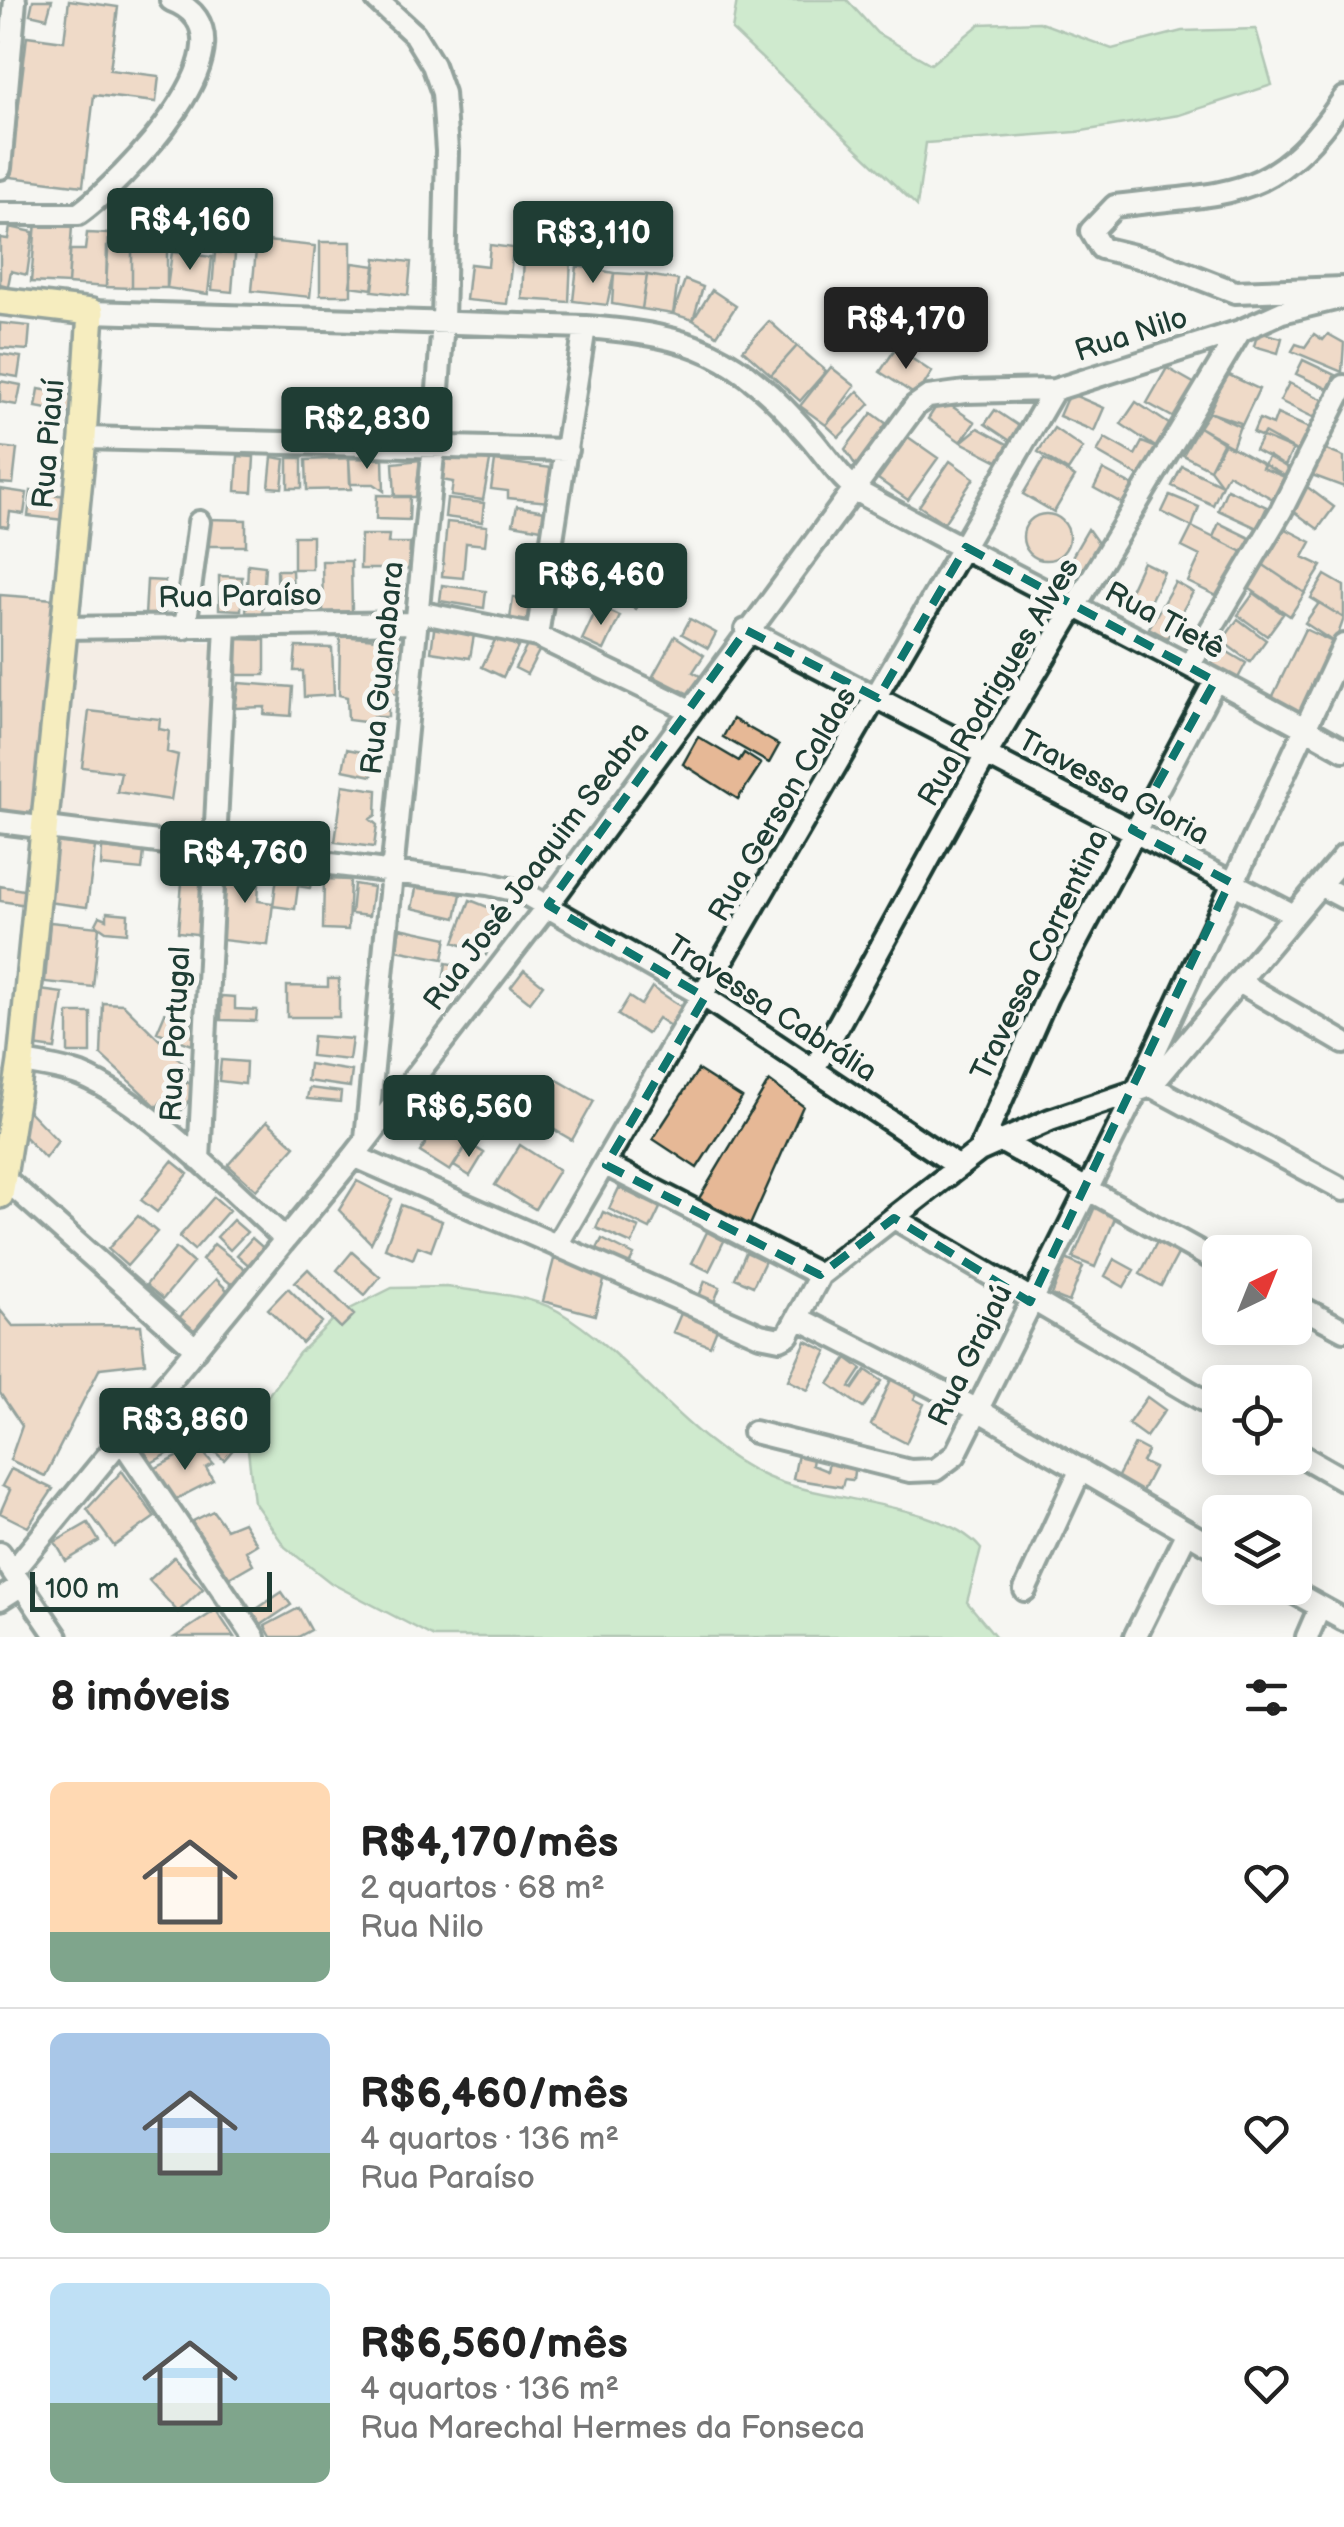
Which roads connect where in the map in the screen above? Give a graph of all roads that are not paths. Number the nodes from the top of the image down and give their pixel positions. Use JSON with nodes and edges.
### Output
{"nodes":[{"id":1,"x":16,"y":0,"type":"edge"},
{"id":2,"x":172,"y":0,"type":"edge"},
{"id":3,"x":377,"y":0,"type":"edge"},
{"id":4,"x":1344,"y":98,"type":"edge"},
{"id":5,"x":0,"y":168,"type":"edge"},
{"id":6,"x":0,"y":214,"type":"edge"},
{"id":7,"x":1344,"y":288,"type":"edge"},
{"id":8,"x":1344,"y":297,"type":"edge"},
{"id":9,"x":0,"y":301,"type":"edge"},
{"id":10,"x":91,"y":312,"type":"junction"},
{"id":11,"x":443,"y":321,"type":"junction"},
{"id":12,"x":586,"y":327,"type":"junction"},
{"id":13,"x":1240,"y":331,"type":"junction"},
{"id":14,"x":1344,"y":386,"type":"edge"},
{"id":15,"x":1054,"y":390,"type":"junction"},
{"id":16,"x":83,"y":438,"type":"junction"},
{"id":17,"x":434,"y":444,"type":"junction"},
{"id":18,"x":567,"y":450,"type":"junction"},
{"id":19,"x":852,"y":486,"type":"junction"},
{"id":20,"x":198,"y":522,"type":"dead end"},
{"id":21,"x":826,"y":522,"type":"joint"},
{"id":22,"x":966,"y":547,"type":"junction"},
{"id":23,"x":1078,"y":606,"type":"junction"},
{"id":24,"x":418,"y":618,"type":"junction"},
{"id":25,"x":226,"y":626,"type":"junction"},
{"id":26,"x":63,"y":628,"type":"junction"},
{"id":27,"x":185,"y":628,"type":"junction"},
{"id":28,"x":746,"y":630,"type":"junction"},
{"id":29,"x":537,"y":636,"type":"junction"},
{"id":30,"x":1344,"y":646,"type":"edge"},
{"id":31,"x":1189,"y":666,"type":"junction"},
{"id":32,"x":1215,"y":681,"type":"junction"},
{"id":33,"x":878,"y":698,"type":"junction"},
{"id":34,"x":690,"y":710,"type":"junction"},
{"id":35,"x":1306,"y":728,"type":"junction"},
{"id":36,"x":1344,"y":750,"type":"edge"},
{"id":37,"x":987,"y":754,"type":"junction"},
{"id":38,"x":0,"y":822,"type":"edge"},
{"id":39,"x":43,"y":827,"type":"junction"},
{"id":40,"x":1132,"y":830,"type":"junction"},
{"id":41,"x":214,"y":850,"type":"junction"},
{"id":42,"x":1344,"y":856,"type":"edge"},
{"id":43,"x":392,"y":872,"type":"junction"},
{"id":44,"x":1230,"y":882,"type":"junction"},
{"id":45,"x":1322,"y":886,"type":"junction"},
{"id":46,"x":1344,"y":898,"type":"edge"},
{"id":47,"x":548,"y":905,"type":"junction"},
{"id":48,"x":1294,"y":914,"type":"junction"},
{"id":49,"x":1241,"y":984,"type":"junction"},
{"id":50,"x":705,"y":996,"type":"junction"},
{"id":51,"x":1344,"y":1043,"type":"edge"},
{"id":52,"x":22,"y":1062,"type":"junction"},
{"id":53,"x":814,"y":1069,"type":"junction"},
{"id":54,"x":1144,"y":1089,"type":"junction"},
{"id":55,"x":999,"y":1140,"type":"junction"},
{"id":56,"x":360,"y":1148,"type":"junction"},
{"id":57,"x":979,"y":1152,"type":"junction"},
{"id":58,"x":199,"y":1160,"type":"junction"},
{"id":59,"x":606,"y":1166,"type":"junction"},
{"id":60,"x":959,"y":1167,"type":"junction"},
{"id":61,"x":2,"y":1186,"type":"edge"},
{"id":62,"x":1084,"y":1189,"type":"junction"},
{"id":63,"x":1344,"y":1190,"type":"edge"},
{"id":64,"x":894,"y":1218,"type":"junction"},
{"id":65,"x":286,"y":1240,"type":"junction"},
{"id":66,"x":558,"y":1245,"type":"junction"},
{"id":67,"x":1202,"y":1253,"type":"edge"},
{"id":68,"x":820,"y":1275,"type":"junction"},
{"id":69,"x":1030,"y":1302,"type":"junction"},
{"id":70,"x":1312,"y":1313,"type":"edge"},
{"id":71,"x":798,"y":1318,"type":"junction"},
{"id":72,"x":1344,"y":1330,"type":"edge"},
{"id":73,"x":196,"y":1348,"type":"junction"},
{"id":74,"x":1202,"y":1400,"type":"edge"},
{"id":75,"x":978,"y":1410,"type":"junction"},
{"id":76,"x":754,"y":1432,"type":"dead end"},
{"id":77,"x":120,"y":1438,"type":"junction"},
{"id":78,"x":1312,"y":1462,"type":"edge"},
{"id":79,"x":1081,"y":1468,"type":"junction"},
{"id":80,"x":1344,"y":1480,"type":"edge"},
{"id":81,"x":1187,"y":1532,"type":"junction"},
{"id":82,"x":1202,"y":1541,"type":"edge"},
{"id":83,"x":0,"y":1552,"type":"edge"},
{"id":84,"x":18,"y":1578,"type":"junction"},
{"id":85,"x":1024,"y":1590,"type":"dead end"},
{"id":86,"x":0,"y":1599,"type":"edge"},
{"id":87,"x":1312,"y":1603,"type":"edge"},
{"id":88,"x":1320,"y":1607,"type":"junction"},
{"id":89,"x":1344,"y":1620,"type":"edge"},
{"id":90,"x":57,"y":1637,"type":"edge"},
{"id":91,"x":254,"y":1637,"type":"edge"},
{"id":92,"x":1135,"y":1637,"type":"edge"},
{"id":93,"x":1307,"y":1637,"type":"edge"}],
"edges":[{"from":1,"to":5,"type":"street"},
{"from":2,"to":6,"type":"street"},
{"from":3,"to":11,"type":"street","name":"Rua Guanabara"},
{"from":4,"to":7,"type":"street"},
{"from":8,"to":13,"type":"street","name":"Rua Nilo"},
{"from":9,"to":10,"type":"main road"},
{"from":10,"to":11,"type":"street"},
{"from":10,"to":16,"type":"main road","name":"Rua Piauí"},
{"from":11,"to":12,"type":"street"},
{"from":11,"to":17,"type":"street","name":"Rua Guanabara"},
{"from":12,"to":18,"type":"street"},
{"from":12,"to":19,"type":"street"},
{"from":13,"to":15,"type":"street","name":"Rua Nilo"},
{"from":13,"to":23,"type":"street","name":"Rua Rodrigues Alves"},
{"from":14,"to":31,"type":"street"},
{"from":15,"to":19,"type":"street","name":"Rua Nilo"},
{"from":15,"to":22,"type":"street","name":"Rua Gerson Caldas"},
{"from":16,"to":17,"type":"street"},
{"from":16,"to":26,"type":"main road","name":"Rua Piauí"},
{"from":17,"to":18,"type":"street"},
{"from":17,"to":24,"type":"street","name":"Rua Guanabara"},
{"from":18,"to":29,"type":"street"},
{"from":19,"to":21,"type":"street","name":"Rua Nilo"},
{"from":19,"to":22,"type":"street","name":"Rua Tietê"},
{"from":20,"to":27,"type":"street"},
{"from":21,"to":28,"type":"street","name":"Rua José Joaquim Seabra"},
{"from":22,"to":23,"type":"street","name":"Rua Tietê"},
{"from":22,"to":33,"type":"street","name":"Rua Gerson Caldas"},
{"from":23,"to":31,"type":"street","name":"Rua Tietê"},
{"from":23,"to":37,"type":"street","name":"Rua Rodrigues Alves"},
{"from":24,"to":25,"type":"street","name":"Rua Paraíso"},
{"from":24,"to":29,"type":"street","name":"Rua Paraíso"},
{"from":24,"to":43,"type":"street","name":"Rua Guanabara"},
{"from":25,"to":27,"type":"street","name":"Rua Paraíso"},
{"from":25,"to":41,"type":"street","name":"Rua Portugal"},
{"from":26,"to":27,"type":"street","name":"Rua Paraíso"},
{"from":26,"to":39,"type":"main road","name":"Rua Piauí"},
{"from":28,"to":33,"type":"street","name":"Travessa Gloria"},
{"from":28,"to":34,"type":"street","name":"Rua José Joaquim Seabra"},
{"from":29,"to":34,"type":"street","name":"Rua Paraíso"},
{"from":30,"to":35,"type":"street"},
{"from":31,"to":32,"type":"street","name":"Rua Tietê"},
{"from":32,"to":35,"type":"street","name":"Rua Tietê"},
{"from":32,"to":40,"type":"street","name":"Travessa Correntina"},
{"from":33,"to":37,"type":"street","name":"Travessa Gloria"},
{"from":33,"to":50,"type":"street","name":"Rua Gerson Caldas"},
{"from":34,"to":47,"type":"street","name":"Rua José Joaquim Seabra"},
{"from":35,"to":36,"type":"street","name":"Rua Tietê"},
{"from":35,"to":44,"type":"street"},
{"from":37,"to":40,"type":"street","name":"Travessa Gloria"},
{"from":37,"to":53,"type":"street","name":"Rua Rodrigues Alves"},
{"from":38,"to":39,"type":"street","name":"Travessa Cabrália"},
{"from":39,"to":41,"type":"street","name":"Travessa Cabrália"},
{"from":39,"to":52,"type":"main road","name":"Rua Piauí"},
{"from":40,"to":44,"type":"street","name":"Travessa Gloria"},
{"from":40,"to":57,"type":"street","name":"Travessa Correntina"},
{"from":41,"to":43,"type":"street","name":"Travessa Cabrália"},
{"from":41,"to":58,"type":"street","name":"Rua Portugal"},
{"from":42,"to":45,"type":"street"},
{"from":43,"to":47,"type":"street","name":"Travessa Cabrália"},
{"from":43,"to":56,"type":"street","name":"Rua Guanabara"},
{"from":44,"to":48,"type":"street","name":"Travessa Gloria"},
{"from":44,"to":54,"type":"street"},
{"from":45,"to":46,"type":"street"},
{"from":45,"to":48,"type":"street"},
{"from":47,"to":50,"type":"street","name":"Travessa Cabrália"},
{"from":47,"to":56,"type":"street","name":"Rua José Joaquim Seabra"},
{"from":48,"to":49,"type":"street"},
{"from":49,"to":51,"type":"street"},
{"from":49,"to":54,"type":"street"},
{"from":50,"to":53,"type":"street","name":"Travessa Cabrália"},
{"from":50,"to":59,"type":"street","name":"Rua Gerson Caldas"},
{"from":52,"to":58,"type":"street"},
{"from":52,"to":61,"type":"main road","name":"Rua Piauí"},
{"from":53,"to":60,"type":"street","name":"Travessa Cabrália"},
{"from":54,"to":55,"type":"street"},
{"from":54,"to":62,"type":"street","name":"Rua Grajaú"},
{"from":54,"to":63,"type":"street"},
{"from":55,"to":57,"type":"street"},
{"from":55,"to":62,"type":"street"},
{"from":56,"to":65,"type":"street","name":"Rua José Joaquim Seabra"},
{"from":56,"to":66,"type":"street"},
{"from":57,"to":60,"type":"street"},
{"from":58,"to":65,"type":"street"},
{"from":59,"to":66,"type":"street","name":"Rua Gerson Caldas"},
{"from":59,"to":68,"type":"street"},
{"from":60,"to":64,"type":"street"},
{"from":61,"to":73,"type":"street"},
{"from":62,"to":67,"type":"street"},
{"from":62,"to":69,"type":"street","name":"Rua Grajaú"},
{"from":64,"to":68,"type":"street"},
{"from":64,"to":69,"type":"street"},
{"from":65,"to":73,"type":"street","name":"Rua José Joaquim Seabra"},
{"from":66,"to":71,"type":"street"},
{"from":68,"to":71,"type":"street"},
{"from":69,"to":74,"type":"street"},
{"from":69,"to":75,"type":"street","name":"Rua Grajaú"},
{"from":70,"to":72,"type":"street"},
{"from":71,"to":75,"type":"street"},
{"from":73,"to":77,"type":"street","name":"Rua José Joaquim Seabra"},
{"from":75,"to":76,"type":"street","name":"Rua Grajaú"},
{"from":75,"to":79,"type":"street"},
{"from":77,"to":84,"type":"street","name":"Rua José Joaquim Seabra"},
{"from":77,"to":91,"type":"street"},
{"from":78,"to":80,"type":"street"},
{"from":79,"to":81,"type":"street"},
{"from":79,"to":85,"type":"street"},
{"from":81,"to":82,"type":"street"},
{"from":81,"to":92,"type":"street"},
{"from":83,"to":84,"type":"street"},
{"from":84,"to":86,"type":"street","name":"Rua José Joaquim Seabra"},
{"from":84,"to":90,"type":"street"},
{"from":87,"to":88,"type":"street"},
{"from":88,"to":89,"type":"street"},
{"from":88,"to":93,"type":"street"}]}
